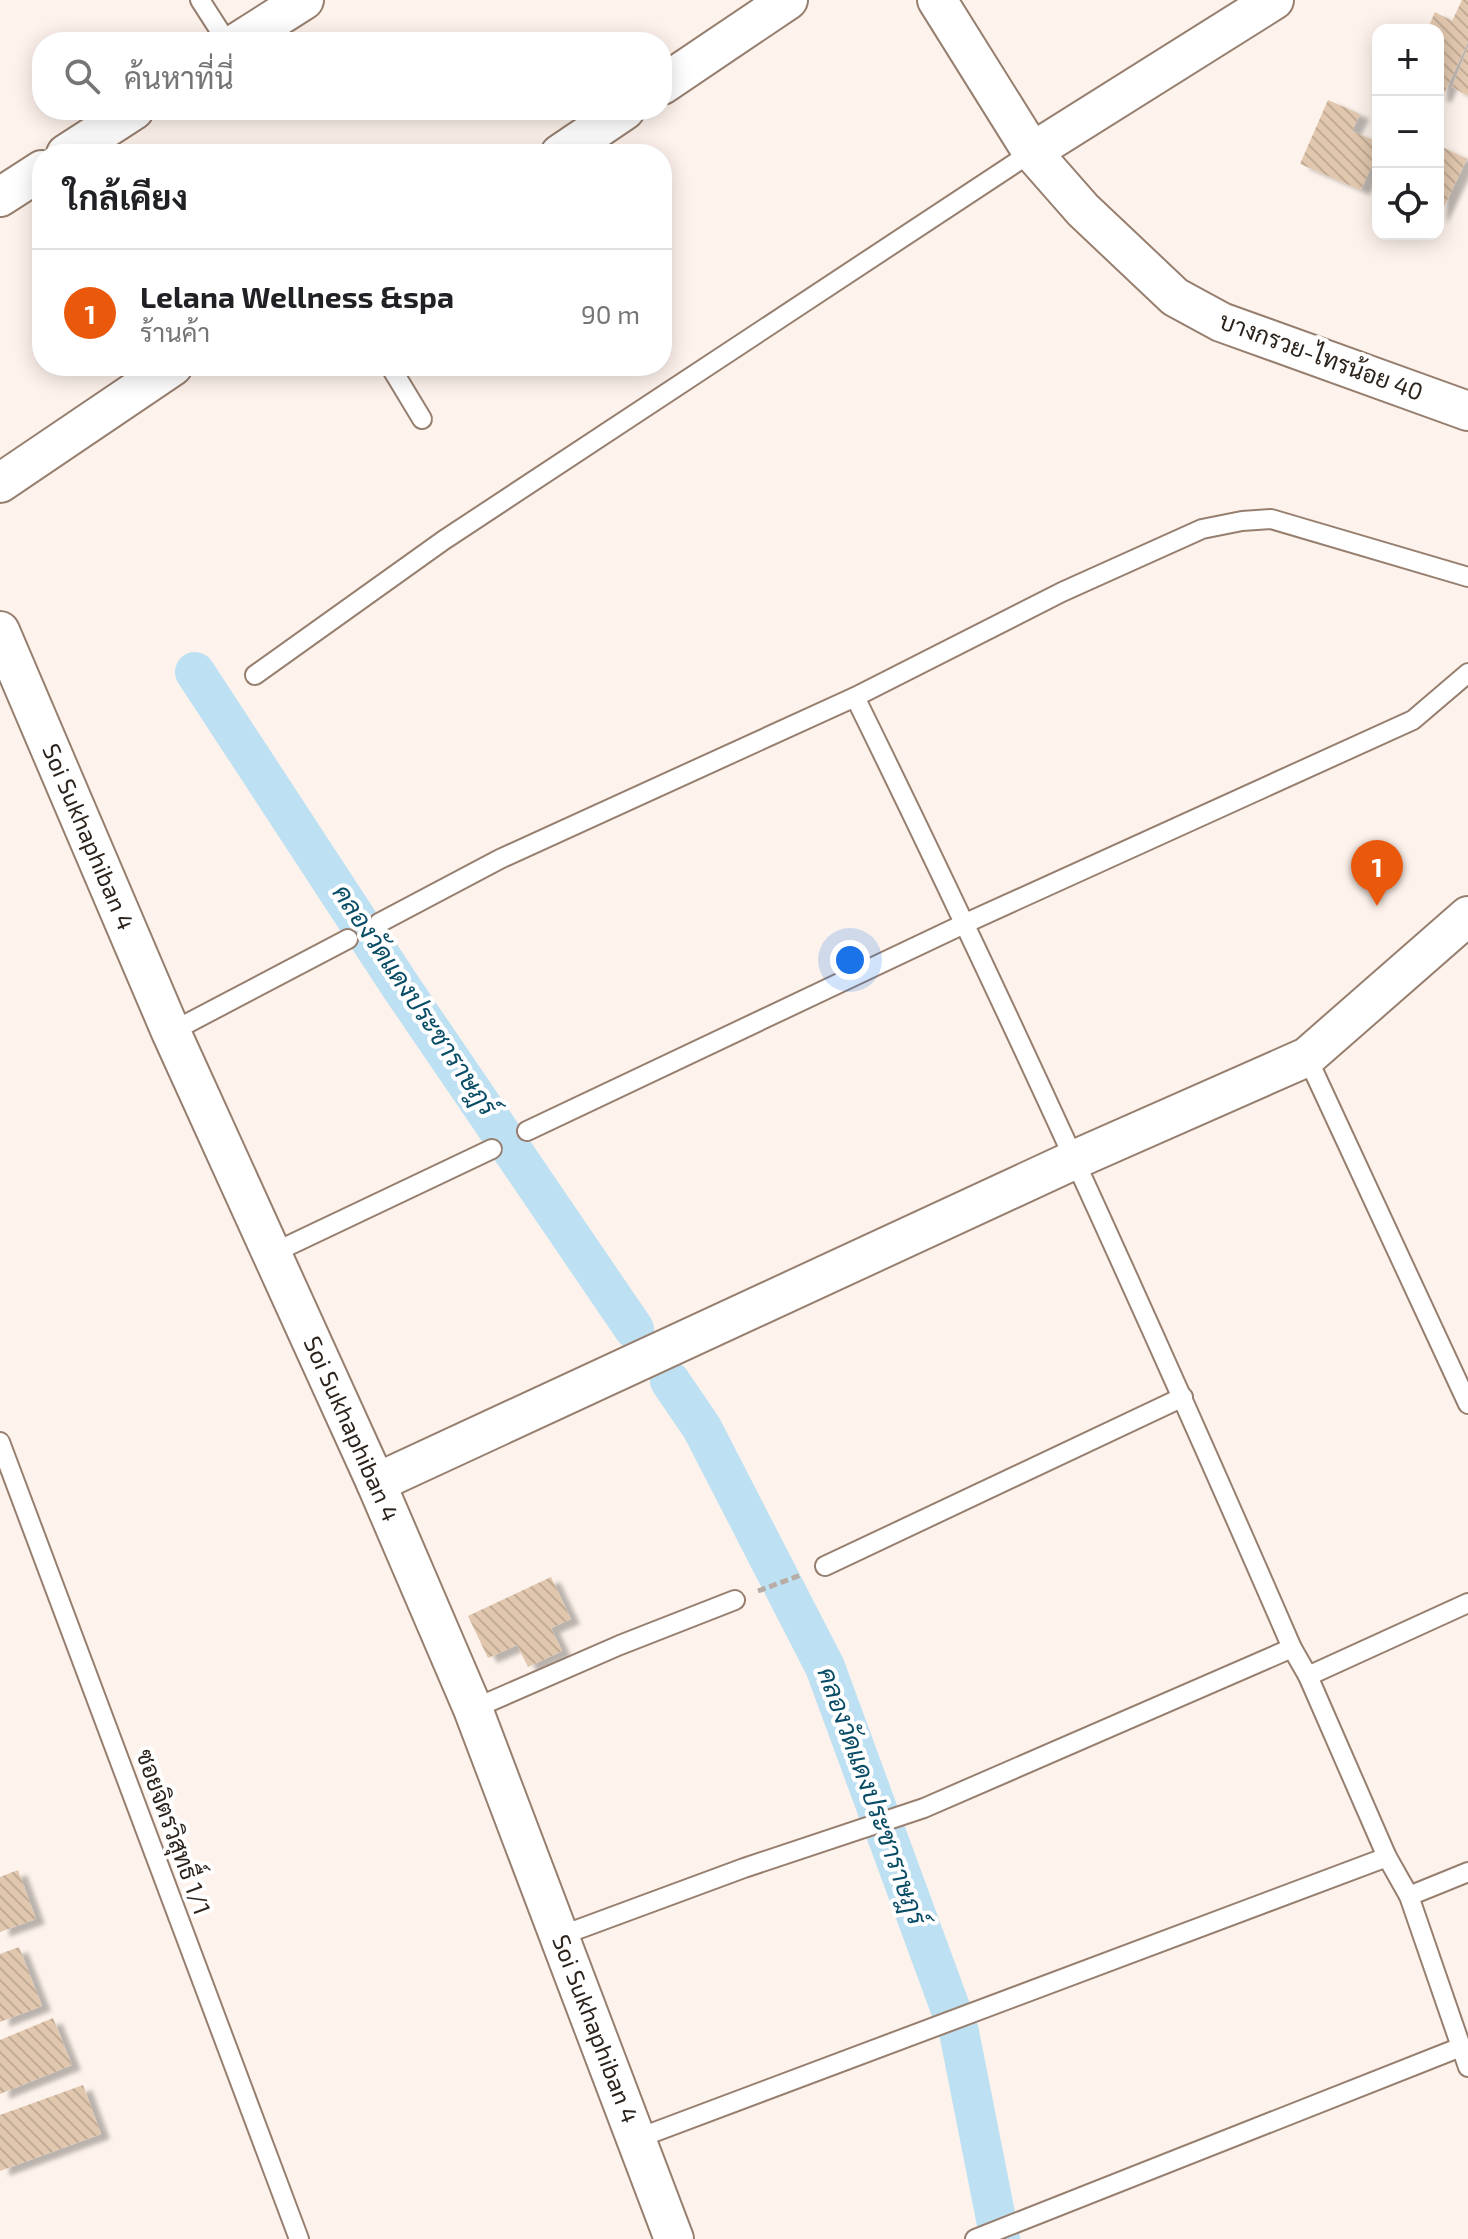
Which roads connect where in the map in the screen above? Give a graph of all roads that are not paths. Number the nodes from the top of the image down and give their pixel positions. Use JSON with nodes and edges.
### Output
{"nodes":[{"id":1,"x":200,"y":0,"type":"edge"},
{"id":2,"x":304,"y":0,"type":"edge"},
{"id":3,"x":788,"y":0,"type":"edge"},
{"id":4,"x":937,"y":0,"type":"edge"},
{"id":5,"x":1274,"y":0,"type":"edge"},
{"id":6,"x":221,"y":32,"type":"edge"},
{"id":7,"x":254,"y":32,"type":"edge"},
{"id":8,"x":672,"y":78,"type":"edge"},
{"id":9,"x":119,"y":120,"type":"edge"},
{"id":10,"x":610,"y":120,"type":"edge"},
{"id":11,"x":81,"y":144,"type":"edge"},
{"id":12,"x":575,"y":144,"type":"edge"},
{"id":13,"x":1032,"y":152,"type":"junction"},
{"id":14,"x":32,"y":176,"type":"edge"},
{"id":15,"x":0,"y":197,"type":"edge"},
{"id":16,"x":158,"y":376,"type":"edge"},
{"id":17,"x":396,"y":376,"type":"edge"},
{"id":18,"x":1468,"y":411,"type":"edge"},
{"id":19,"x":422,"y":419,"type":"dead end"},
{"id":20,"x":0,"y":483,"type":"edge"},
{"id":21,"x":1468,"y":577,"type":"edge"},
{"id":22,"x":0,"y":631,"type":"edge"},
{"id":23,"x":1468,"y":673,"type":"edge"},
{"id":24,"x":255,"y":675,"type":"dead end"},
{"id":25,"x":855,"y":697,"type":"junction"},
{"id":26,"x":1467,"y":920,"type":"edge"},
{"id":27,"x":379,"y":923,"type":"dead end"},
{"id":28,"x":966,"y":923,"type":"junction"},
{"id":29,"x":348,"y":939,"type":"dead end"},
{"id":30,"x":171,"y":1032,"type":"junction"},
{"id":31,"x":1307,"y":1057,"type":"junction"},
{"id":32,"x":527,"y":1131,"type":"dead end"},
{"id":33,"x":492,"y":1149,"type":"dead end"},
{"id":34,"x":1076,"y":1159,"type":"junction"},
{"id":35,"x":273,"y":1253,"type":"junction"},
{"id":36,"x":1183,"y":1397,"type":"junction"},
{"id":37,"x":1468,"y":1404,"type":"edge"},
{"id":38,"x":0,"y":1442,"type":"edge"},
{"id":39,"x":376,"y":1483,"type":"junction"},
{"id":40,"x":825,"y":1566,"type":"road end"},
{"id":41,"x":735,"y":1600,"type":"road end"},
{"id":42,"x":1468,"y":1603,"type":"edge"},
{"id":43,"x":1292,"y":1648,"type":"junction"},
{"id":44,"x":1308,"y":1676,"type":"junction"},
{"id":45,"x":473,"y":1709,"type":"junction"},
{"id":46,"x":1387,"y":1857,"type":"junction"},
{"id":47,"x":1468,"y":1872,"type":"edge"},
{"id":48,"x":1409,"y":1896,"type":"junction"},
{"id":49,"x":560,"y":1936,"type":"junction"},
{"id":50,"x":1461,"y":2047,"type":"junction"},
{"id":51,"x":1468,"y":2067,"type":"edge"},
{"id":52,"x":636,"y":2139,"type":"junction"},
{"id":53,"x":299,"y":2239,"type":"edge"},
{"id":54,"x":674,"y":2239,"type":"edge"},
{"id":55,"x":975,"y":2239,"type":"edge"}],
"edges":[{"from":1,"to":6,"type":"lane"},
{"from":2,"to":7,"type":"street"},
{"from":3,"to":8,"type":"street"},
{"from":4,"to":13,"type":"street","name":"บางกรวย-ไทรน้อย 40"},
{"from":5,"to":13,"type":"street"},
{"from":9,"to":11,"type":"street"},
{"from":10,"to":12,"type":"street"},
{"from":13,"to":18,"type":"street","name":"บางกรวย-ไทรน้อย 40"},
{"from":13,"to":24,"type":"lane"},
{"from":14,"to":15,"type":"street"},
{"from":16,"to":20,"type":"street"},
{"from":17,"to":19,"type":"lane"},
{"from":21,"to":25,"type":"lane"},
{"from":22,"to":30,"type":"street","name":"Soi Sukhaphiban 4"},
{"from":23,"to":28,"type":"lane"},
{"from":25,"to":27,"type":"lane"},
{"from":25,"to":28,"type":"lane"},
{"from":26,"to":31,"type":"street"},
{"from":28,"to":32,"type":"lane"},
{"from":28,"to":34,"type":"lane"},
{"from":29,"to":30,"type":"lane"},
{"from":30,"to":35,"type":"street","name":"Soi Sukhaphiban 4"},
{"from":31,"to":34,"type":"street"},
{"from":31,"to":37,"type":"lane"},
{"from":33,"to":35,"type":"lane"},
{"from":34,"to":36,"type":"lane"},
{"from":34,"to":39,"type":"street"},
{"from":35,"to":39,"type":"street","name":"Soi Sukhaphiban 4"},
{"from":36,"to":40,"type":"lane"},
{"from":36,"to":43,"type":"lane"},
{"from":38,"to":53,"type":"lane","name":"ซอยจิตรวิสุทธื์ 1/1"},
{"from":39,"to":45,"type":"street","name":"Soi Sukhaphiban 4"},
{"from":41,"to":45,"type":"lane"},
{"from":42,"to":44,"type":"lane"},
{"from":43,"to":44,"type":"lane"},
{"from":43,"to":49,"type":"lane"},
{"from":44,"to":46,"type":"lane"},
{"from":45,"to":49,"type":"street","name":"Soi Sukhaphiban 4"},
{"from":46,"to":48,"type":"lane"},
{"from":46,"to":52,"type":"lane"},
{"from":47,"to":48,"type":"lane"},
{"from":48,"to":50,"type":"lane"},
{"from":49,"to":52,"type":"street","name":"Soi Sukhaphiban 4"},
{"from":50,"to":51,"type":"lane"},
{"from":50,"to":55,"type":"lane"},
{"from":52,"to":54,"type":"street","name":"Soi Sukhaphiban 4"}]}
